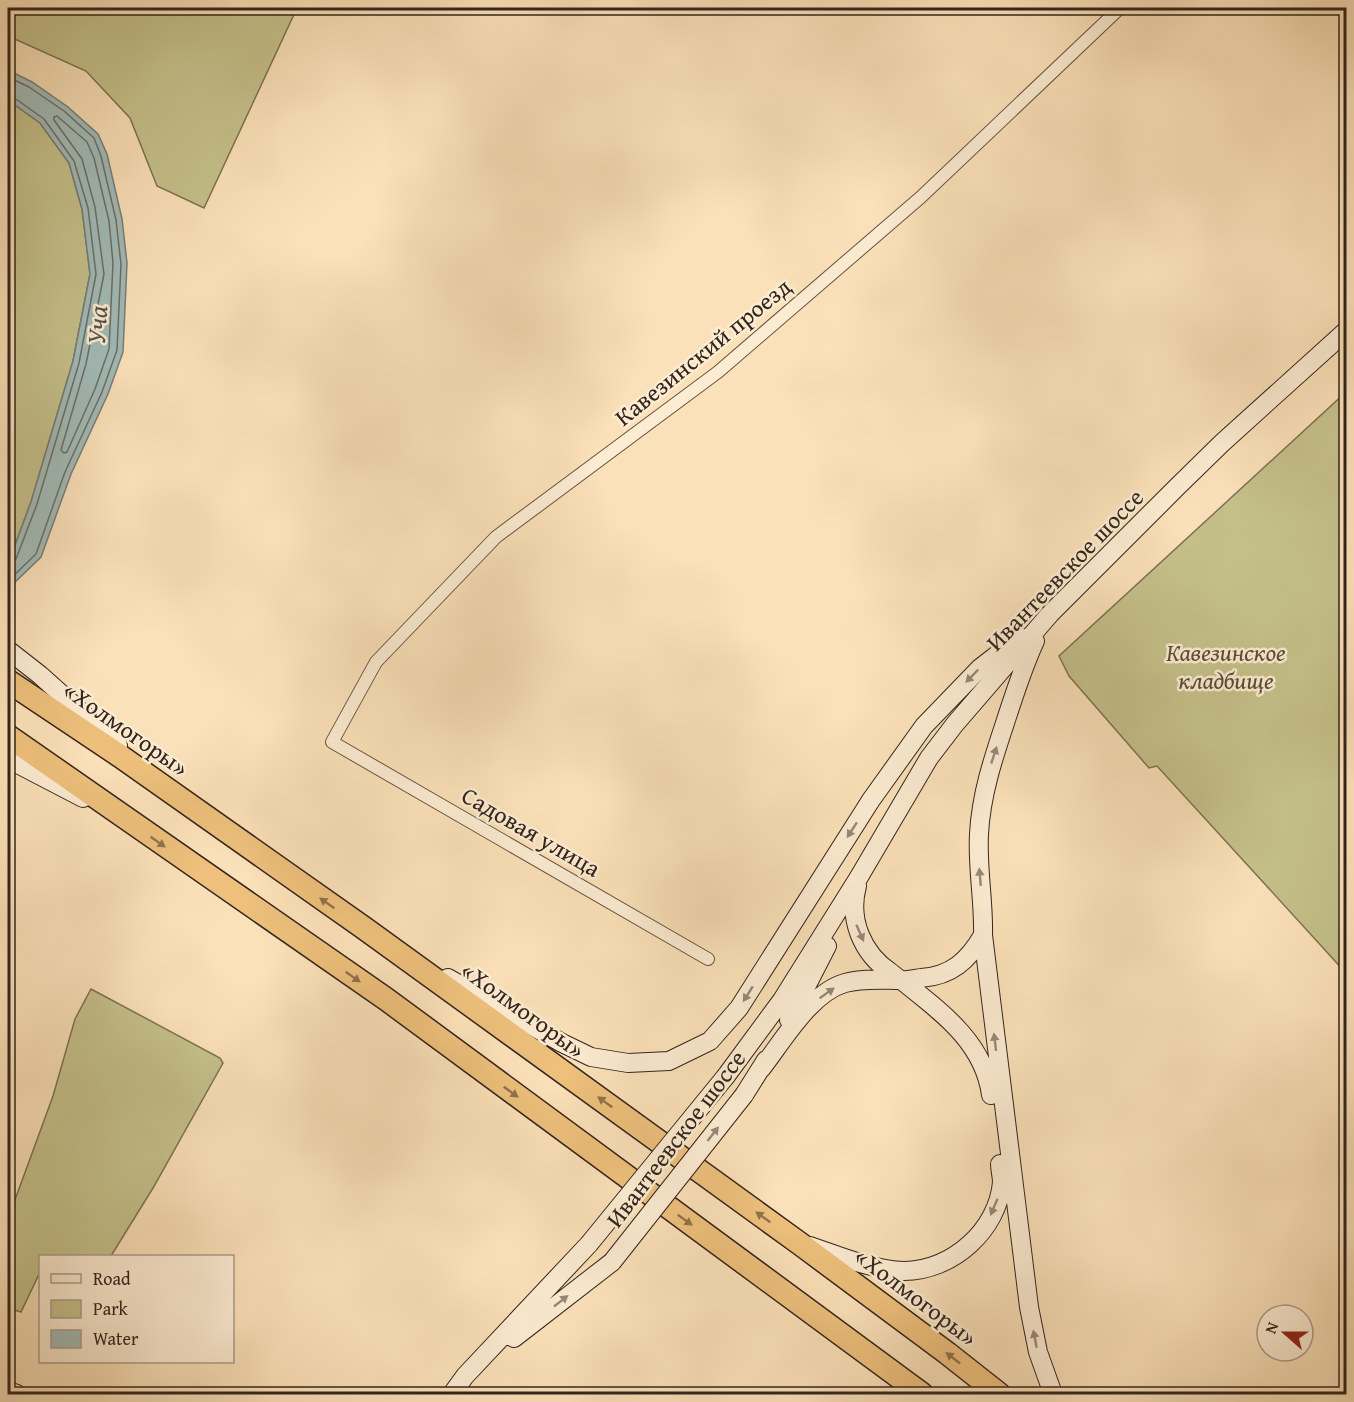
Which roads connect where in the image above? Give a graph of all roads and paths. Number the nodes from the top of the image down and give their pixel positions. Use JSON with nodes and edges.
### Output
{"nodes":[{"id":1,"x":1120,"y":8,"type":"edge"},
{"id":2,"x":1340,"y":8,"type":"edge"},
{"id":3,"x":1347,"y":13,"type":"edge"},
{"id":4,"x":1347,"y":331,"type":"edge"},
{"id":5,"x":1050,"y":614,"type":"junction"},
{"id":6,"x":8,"y":650,"type":"edge"},
{"id":7,"x":8,"y":681,"type":"edge"},
{"id":8,"x":8,"y":736,"type":"edge"},
{"id":9,"x":332,"y":742,"type":"joint"},
{"id":10,"x":8,"y":759,"type":"edge"},
{"id":11,"x":175,"y":796,"type":"junction"},
{"id":12,"x":136,"y":826,"type":"junction"},
{"id":13,"x":860,"y":876,"type":"junction"},
{"id":14,"x":364,"y":928,"type":"junction"},
{"id":15,"x":983,"y":935,"type":"junction"},
{"id":16,"x":708,"y":959,"type":"dead end"},
{"id":17,"x":901,"y":980,"type":"junction"},
{"id":18,"x":762,"y":1069,"type":"junction"},
{"id":19,"x":799,"y":1243,"type":"junction"},
{"id":20,"x":465,"y":1376,"type":"junction"},
{"id":21,"x":8,"y":1391,"type":"edge"},
{"id":22,"x":16,"y":1395,"type":"edge"},
{"id":23,"x":453,"y":1395,"type":"edge"},
{"id":24,"x":922,"y":1395,"type":"edge"},
{"id":25,"x":999,"y":1395,"type":"edge"},
{"id":26,"x":1053,"y":1395,"type":"edge"}],
"edges":[{"from":1,"to":9,"type":"street","name":"Кавезинский проезд"},
{"from":2,"to":3,"type":"street"},
{"from":4,"to":5,"type":"main road","name":"Ивантеевское шоссе"},
{"from":5,"to":13,"type":"main road","name":"Ивантеевское шоссе"},
{"from":5,"to":14,"type":"main road","one_way":true},
{"from":15,"to":5,"type":"main road","one_way":true},
{"from":6,"to":11,"type":"main road"},
{"from":7,"to":11,"type":"highway","name":"«Холмогоры»"},
{"from":8,"to":12,"type":"highway"},
{"from":9,"to":16,"type":"street","name":"Садовая улица"},
{"from":10,"to":12,"type":"main road"},
{"from":14,"to":11,"type":"highway","name":"«Холмогоры»","one_way":true},
{"from":12,"to":24,"type":"highway","one_way":true},
{"from":13,"to":17,"type":"main road","one_way":true},
{"from":13,"to":18,"type":"main road","name":"Ивантеевское шоссе"},
{"from":13,"to":20,"type":"main road","name":"Ивантеевское шоссе","bridge":true},
{"from":19,"to":14,"type":"highway","name":"«Холмогоры»","one_way":true},
{"from":15,"to":17,"type":"main road"},
{"from":26,"to":15,"type":"main road","one_way":true},
{"from":18,"to":17,"type":"main road","one_way":true},
{"from":17,"to":19,"type":"main road","one_way":true},
{"from":20,"to":18,"type":"main road","name":"Ивантеевское шоссе","one_way":true,"bridge":true},
{"from":25,"to":19,"type":"highway","name":"«Холмогоры»","one_way":true},
{"from":20,"to":23,"type":"main road","name":"Ивантеевское шоссе"},
{"from":21,"to":22,"type":"main road"}]}
